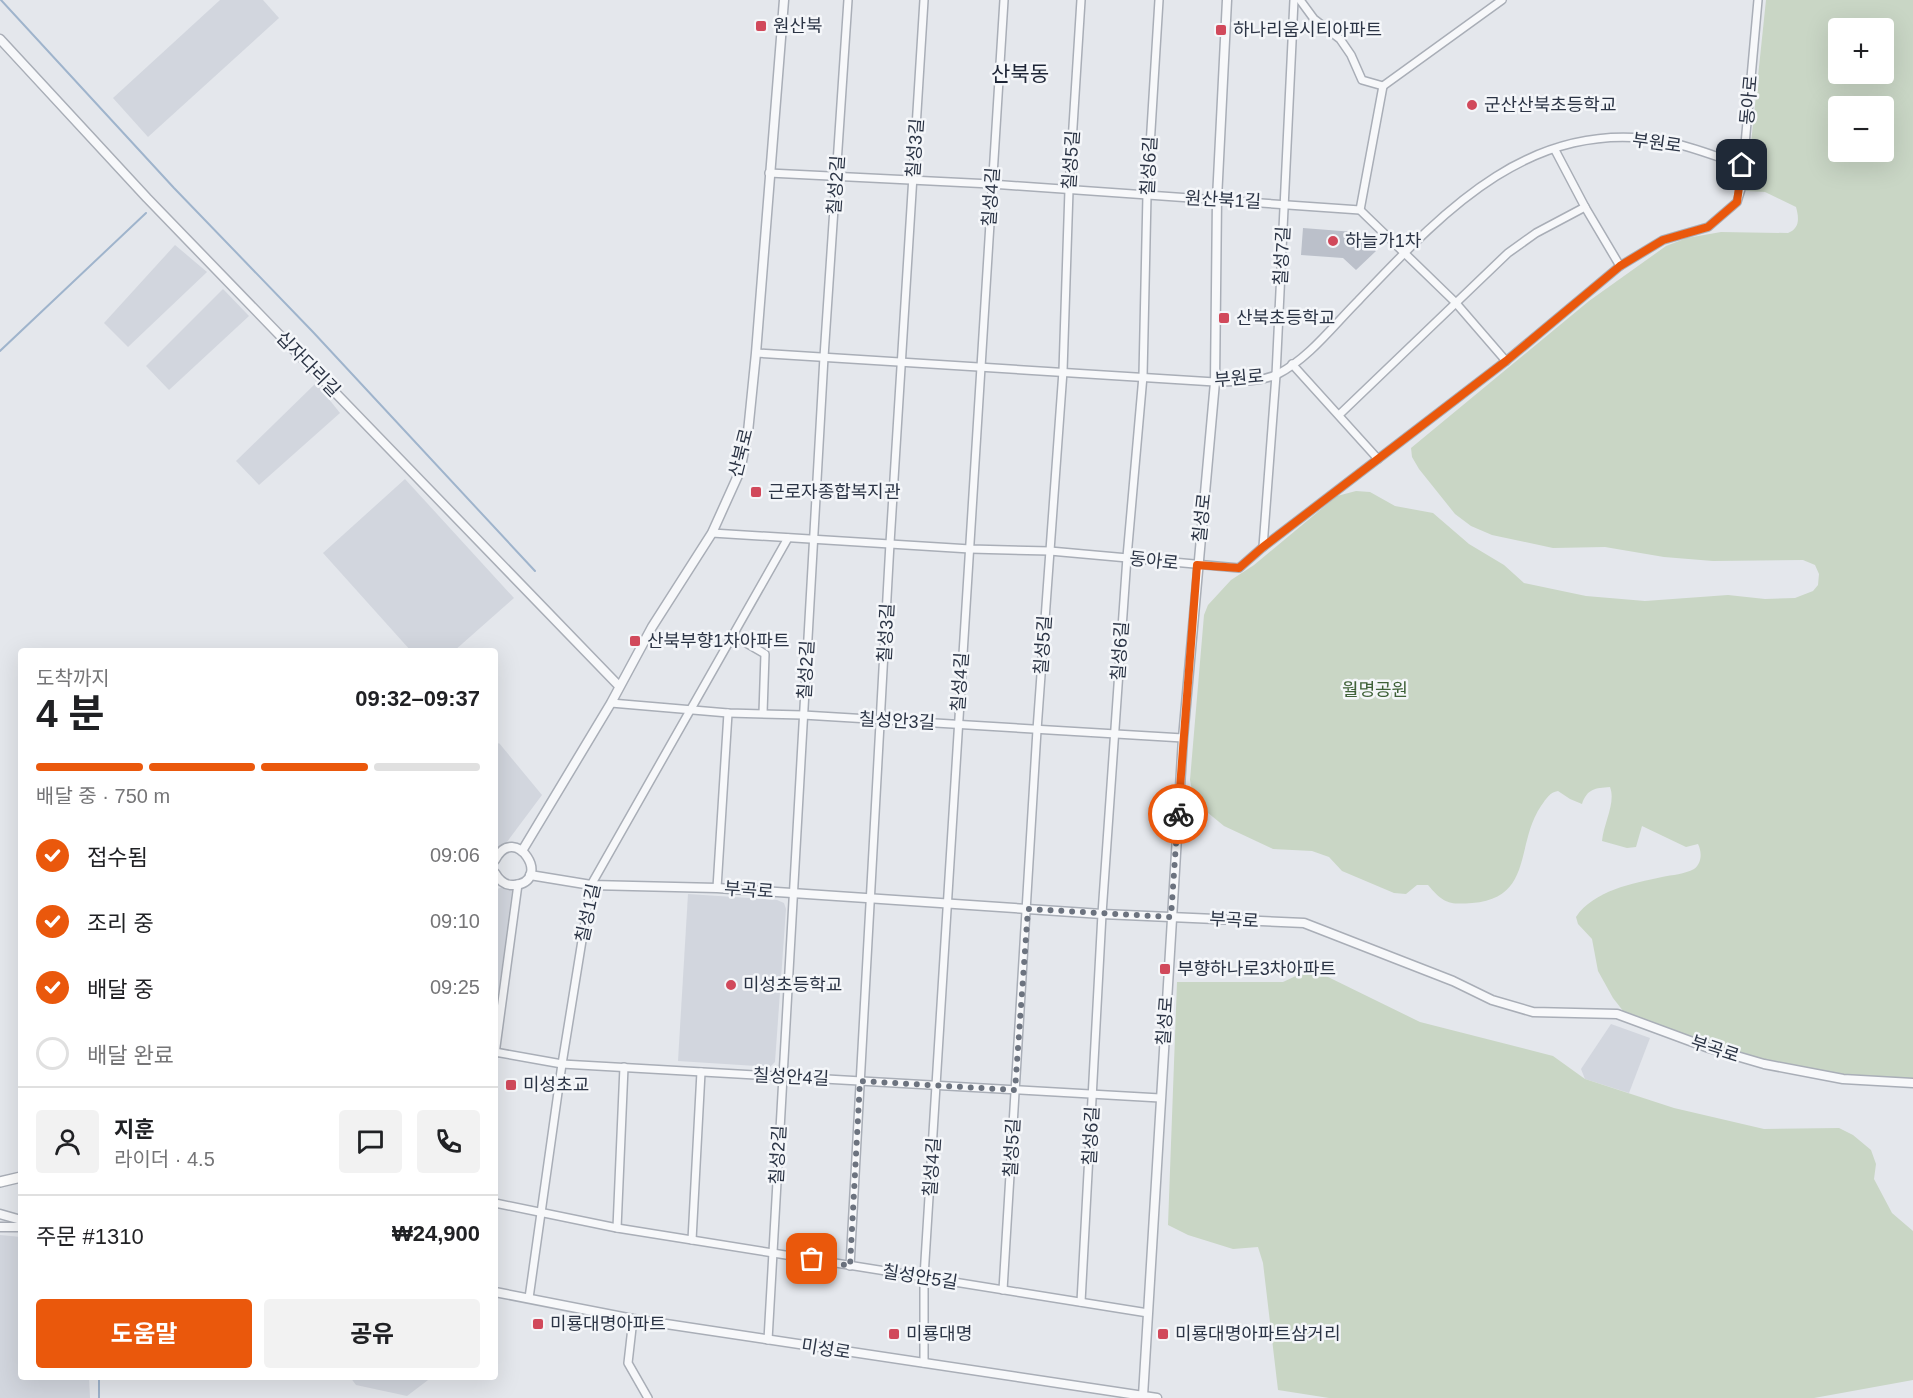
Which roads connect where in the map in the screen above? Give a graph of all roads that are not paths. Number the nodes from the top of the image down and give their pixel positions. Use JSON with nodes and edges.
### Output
{"nodes":[{"id":1,"x":784,"y":0,"type":"edge"},
{"id":2,"x":848,"y":0,"type":"edge"},
{"id":3,"x":924,"y":0,"type":"edge"},
{"id":4,"x":1004,"y":0,"type":"edge"},
{"id":5,"x":1082,"y":0,"type":"edge"},
{"id":6,"x":1159,"y":0,"type":"edge"},
{"id":7,"x":1227,"y":0,"type":"edge"},
{"id":8,"x":1294,"y":0,"type":"edge"},
{"id":9,"x":1300,"y":0,"type":"edge"},
{"id":10,"x":1502,"y":0,"type":"edge"},
{"id":11,"x":1758,"y":0,"type":"edge"},
{"id":12,"x":0,"y":39,"type":"edge"},
{"id":13,"x":1383,"y":86,"type":"junction"},
{"id":14,"x":1555,"y":150,"type":"junction"},
{"id":15,"x":1742,"y":165,"type":"junction"},
{"id":16,"x":769,"y":173,"type":"junction"},
{"id":17,"x":836,"y":175,"type":"junction"},
{"id":18,"x":913,"y":180,"type":"junction"},
{"id":19,"x":991,"y":184,"type":"junction"},
{"id":20,"x":1069,"y":190,"type":"junction"},
{"id":21,"x":1147,"y":195,"type":"junction"},
{"id":22,"x":1217,"y":199,"type":"junction"},
{"id":23,"x":1284,"y":203,"type":"junction"},
{"id":24,"x":1585,"y":207,"type":"junction"},
{"id":25,"x":1360,"y":210,"type":"junction"},
{"id":26,"x":1403,"y":252,"type":"junction"},
{"id":27,"x":1620,"y":266,"type":"junction"},
{"id":28,"x":1455,"y":302,"type":"junction"},
{"id":29,"x":756,"y":353,"type":"junction"},
{"id":30,"x":824,"y":357,"type":"junction"},
{"id":31,"x":1506,"y":361,"type":"junction"},
{"id":32,"x":903,"y":362,"type":"junction"},
{"id":33,"x":1292,"y":364,"type":"junction"},
{"id":34,"x":980,"y":366,"type":"junction"},
{"id":35,"x":1063,"y":371,"type":"junction"},
{"id":36,"x":1276,"y":375,"type":"junction"},
{"id":37,"x":1143,"y":376,"type":"junction"},
{"id":38,"x":1215,"y":382,"type":"junction"},
{"id":39,"x":1340,"y":414,"type":"junction"},
{"id":40,"x":1378,"y":459,"type":"junction"},
{"id":41,"x":712,"y":533,"type":"junction"},
{"id":42,"x":788,"y":538,"type":"junction"},
{"id":43,"x":814,"y":538,"type":"junction"},
{"id":44,"x":890,"y":543,"type":"junction"},
{"id":45,"x":1263,"y":547,"type":"junction"},
{"id":46,"x":970,"y":549,"type":"junction"},
{"id":47,"x":1050,"y":551,"type":"junction"},
{"id":48,"x":1127,"y":557,"type":"junction"},
{"id":49,"x":1197,"y":565,"type":"junction"},
{"id":50,"x":734,"y":636,"type":"junction"},
{"id":51,"x":619,"y":686,"type":"junction"},
{"id":52,"x":611,"y":703,"type":"junction"},
{"id":53,"x":688,"y":711,"type":"junction"},
{"id":54,"x":728,"y":713,"type":"junction"},
{"id":55,"x":763,"y":713,"type":"junction"},
{"id":56,"x":803,"y":715,"type":"junction"},
{"id":57,"x":882,"y":720,"type":"junction"},
{"id":58,"x":957,"y":725,"type":"junction"},
{"id":59,"x":1037,"y":730,"type":"junction"},
{"id":60,"x":1114,"y":734,"type":"junction"},
{"id":61,"x":1183,"y":738,"type":"junction"},
{"id":62,"x":522,"y":850,"type":"junction"},
{"id":63,"x":498,"y":854,"type":"edge"},
{"id":64,"x":530,"y":874,"type":"junction"},
{"id":65,"x":498,"y":878,"type":"edge"},
{"id":66,"x":518,"y":884,"type":"junction"},
{"id":67,"x":591,"y":885,"type":"junction"},
{"id":68,"x":717,"y":888,"type":"junction"},
{"id":69,"x":793,"y":893,"type":"junction"},
{"id":70,"x":870,"y":899,"type":"junction"},
{"id":71,"x":948,"y":903,"type":"junction"},
{"id":72,"x":1028,"y":909,"type":"junction"},
{"id":73,"x":1102,"y":914,"type":"junction"},
{"id":74,"x":1171,"y":917,"type":"junction"},
{"id":75,"x":498,"y":1031,"type":"edge"},
{"id":76,"x":498,"y":1053,"type":"edge"},
{"id":77,"x":562,"y":1064,"type":"junction"},
{"id":78,"x":624,"y":1067,"type":"junction"},
{"id":79,"x":701,"y":1072,"type":"junction"},
{"id":80,"x":783,"y":1077,"type":"junction"},
{"id":81,"x":860,"y":1081,"type":"junction"},
{"id":82,"x":1913,"y":1083,"type":"edge"},
{"id":83,"x":937,"y":1085,"type":"junction"},
{"id":84,"x":1015,"y":1090,"type":"junction"},
{"id":85,"x":1094,"y":1094,"type":"junction"},
{"id":86,"x":1160,"y":1098,"type":"junction"},
{"id":87,"x":18,"y":1178,"type":"edge"},
{"id":88,"x":0,"y":1182,"type":"edge"},
{"id":89,"x":498,"y":1204,"type":"edge"},
{"id":90,"x":543,"y":1211,"type":"junction"},
{"id":91,"x":0,"y":1214,"type":"edge"},
{"id":92,"x":18,"y":1219,"type":"edge"},
{"id":93,"x":0,"y":1227,"type":"edge"},
{"id":94,"x":18,"y":1227,"type":"edge"},
{"id":95,"x":617,"y":1228,"type":"junction"},
{"id":96,"x":692,"y":1240,"type":"junction"},
{"id":97,"x":773,"y":1253,"type":"junction"},
{"id":98,"x":850,"y":1266,"type":"junction"},
{"id":99,"x":924,"y":1277,"type":"junction"},
{"id":100,"x":1003,"y":1290,"type":"junction"},
{"id":101,"x":498,"y":1293,"type":"edge"},
{"id":102,"x":529,"y":1298,"type":"junction"},
{"id":103,"x":1081,"y":1302,"type":"junction"},
{"id":104,"x":1148,"y":1313,"type":"junction"},
{"id":105,"x":633,"y":1318,"type":"junction"},
{"id":106,"x":768,"y":1340,"type":"junction"},
{"id":107,"x":924,"y":1364,"type":"junction"},
{"id":108,"x":1143,"y":1396,"type":"junction"},
{"id":109,"x":648,"y":1398,"type":"edge"},
{"id":110,"x":1157,"y":1398,"type":"edge"}],
"edges":[{"from":1,"to":16,"type":"street","name":"산북로"},
{"from":2,"to":17,"type":"street","name":"칠성2길"},
{"from":3,"to":18,"type":"street","name":"칠성3길"},
{"from":4,"to":19,"type":"street","name":"칠성4길"},
{"from":5,"to":20,"type":"street","name":"칠성5길"},
{"from":6,"to":21,"type":"street","name":"칠성6길"},
{"from":7,"to":22,"type":"street","name":"칠성로"},
{"from":8,"to":23,"type":"street","name":"칠성7길"},
{"from":9,"to":13,"type":"street"},
{"from":10,"to":13,"type":"street"},
{"from":11,"to":15,"type":"street","name":"동아로"},
{"from":12,"to":51,"type":"street","name":"십자다리길"},
{"from":13,"to":25,"type":"street"},
{"from":14,"to":15,"type":"street","name":"부원로"},
{"from":14,"to":24,"type":"street"},
{"from":14,"to":26,"type":"street","name":"부원로"},
{"from":15,"to":27,"type":"street","name":"동아로"},
{"from":16,"to":17,"type":"street","name":"원산북1길"},
{"from":16,"to":29,"type":"street","name":"산북로"},
{"from":17,"to":18,"type":"street","name":"원산북1길"},
{"from":17,"to":30,"type":"street","name":"칠성2길"},
{"from":18,"to":19,"type":"street","name":"원산북1길"},
{"from":18,"to":32,"type":"street","name":"칠성3길"},
{"from":19,"to":20,"type":"street","name":"원산북1길"},
{"from":19,"to":34,"type":"street","name":"칠성4길"},
{"from":20,"to":21,"type":"street","name":"원산북1길"},
{"from":20,"to":35,"type":"street","name":"칠성5길"},
{"from":21,"to":22,"type":"street","name":"원산북1길"},
{"from":21,"to":37,"type":"street","name":"칠성6길"},
{"from":22,"to":23,"type":"street","name":"원산북1길"},
{"from":22,"to":38,"type":"street","name":"칠성로"},
{"from":23,"to":25,"type":"street","name":"원산북1길"},
{"from":23,"to":36,"type":"street","name":"칠성7길"},
{"from":24,"to":27,"type":"street"},
{"from":24,"to":28,"type":"street"},
{"from":25,"to":26,"type":"street"},
{"from":26,"to":28,"type":"street"},
{"from":26,"to":33,"type":"street","name":"부원로"},
{"from":27,"to":31,"type":"street","name":"동아로"},
{"from":28,"to":31,"type":"street"},
{"from":28,"to":39,"type":"street"},
{"from":29,"to":30,"type":"street","name":"부원로"},
{"from":29,"to":41,"type":"street","name":"산북로"},
{"from":30,"to":32,"type":"street","name":"부원로"},
{"from":30,"to":43,"type":"street","name":"칠성2길"},
{"from":31,"to":40,"type":"street","name":"동아로"},
{"from":32,"to":34,"type":"street","name":"부원로"},
{"from":32,"to":44,"type":"street","name":"칠성3길"},
{"from":33,"to":36,"type":"street","name":"부원로"},
{"from":33,"to":39,"type":"street"},
{"from":34,"to":35,"type":"street","name":"부원로"},
{"from":34,"to":46,"type":"street","name":"칠성4길"},
{"from":35,"to":37,"type":"street","name":"부원로"},
{"from":35,"to":47,"type":"street","name":"칠성5길"},
{"from":36,"to":38,"type":"street","name":"부원로"},
{"from":36,"to":45,"type":"street","name":"칠성7길"},
{"from":37,"to":38,"type":"street","name":"부원로"},
{"from":37,"to":48,"type":"street","name":"칠성6길"},
{"from":38,"to":49,"type":"street","name":"칠성로"},
{"from":39,"to":40,"type":"street"},
{"from":40,"to":45,"type":"street","name":"동아로"},
{"from":41,"to":42,"type":"street","name":"동아로"},
{"from":41,"to":51,"type":"street","name":"산북로"},
{"from":42,"to":43,"type":"street","name":"동아로"},
{"from":42,"to":50,"type":"street","name":"칠성1길"},
{"from":43,"to":44,"type":"street","name":"동아로"},
{"from":43,"to":56,"type":"street","name":"칠성2길"},
{"from":44,"to":46,"type":"street","name":"동아로"},
{"from":44,"to":57,"type":"street","name":"칠성3길"},
{"from":45,"to":49,"type":"street","name":"동아로"},
{"from":46,"to":47,"type":"street","name":"동아로"},
{"from":46,"to":58,"type":"street","name":"칠성4길"},
{"from":47,"to":48,"type":"street","name":"동아로"},
{"from":47,"to":59,"type":"street","name":"칠성5길"},
{"from":48,"to":49,"type":"street","name":"동아로"},
{"from":48,"to":60,"type":"street","name":"칠성6길"},
{"from":49,"to":61,"type":"street","name":"칠성로"},
{"from":50,"to":53,"type":"street","name":"칠성1길"},
{"from":50,"to":55,"type":"street"},
{"from":51,"to":52,"type":"street","name":"산북로"},
{"from":52,"to":53,"type":"street","name":"칠성안3길"},
{"from":52,"to":62,"type":"street","name":"산북로"},
{"from":53,"to":54,"type":"street","name":"칠성안3길"},
{"from":53,"to":67,"type":"street","name":"칠성1길"},
{"from":54,"to":55,"type":"street","name":"칠성안3길"},
{"from":54,"to":68,"type":"street"},
{"from":55,"to":56,"type":"street","name":"칠성안3길"},
{"from":56,"to":57,"type":"street","name":"칠성안3길"},
{"from":56,"to":69,"type":"street","name":"칠성2길"},
{"from":57,"to":58,"type":"street","name":"칠성안3길"},
{"from":57,"to":70,"type":"street","name":"칠성3길"},
{"from":58,"to":59,"type":"street","name":"칠성안3길"},
{"from":58,"to":71,"type":"street","name":"칠성4길"},
{"from":59,"to":60,"type":"street","name":"칠성안3길"},
{"from":59,"to":72,"type":"street","name":"칠성5길"},
{"from":60,"to":61,"type":"street","name":"칠성안3길"},
{"from":60,"to":73,"type":"street","name":"칠성6길"},
{"from":61,"to":74,"type":"street","name":"칠성로"},
{"from":62,"to":63,"type":"street"},
{"from":62,"to":64,"type":"street"},
{"from":64,"to":66,"type":"street"},
{"from":64,"to":67,"type":"street","name":"부곡로"},
{"from":65,"to":66,"type":"street"},
{"from":66,"to":75,"type":"street"},
{"from":67,"to":68,"type":"street","name":"부곡로"},
{"from":67,"to":77,"type":"street","name":"칠성1길"},
{"from":68,"to":69,"type":"street","name":"부곡로"},
{"from":69,"to":70,"type":"street","name":"부곡로"},
{"from":69,"to":80,"type":"street","name":"칠성2길"},
{"from":70,"to":71,"type":"street","name":"부곡로"},
{"from":70,"to":81,"type":"street","name":"칠성3길"},
{"from":71,"to":72,"type":"street","name":"부곡로"},
{"from":71,"to":83,"type":"street","name":"칠성4길"},
{"from":72,"to":73,"type":"street","name":"부곡로"},
{"from":72,"to":84,"type":"street","name":"칠성5길"},
{"from":73,"to":74,"type":"street","name":"부곡로"},
{"from":73,"to":85,"type":"street","name":"칠성6길"},
{"from":74,"to":82,"type":"street","name":"부곡로"},
{"from":74,"to":86,"type":"street","name":"칠성로"},
{"from":76,"to":77,"type":"street","name":"칠성안4길"},
{"from":77,"to":78,"type":"street","name":"칠성안4길"},
{"from":77,"to":90,"type":"street","name":"칠성1길"},
{"from":78,"to":79,"type":"street","name":"칠성안4길"},
{"from":78,"to":95,"type":"street"},
{"from":79,"to":80,"type":"street","name":"칠성안4길"},
{"from":79,"to":96,"type":"street"},
{"from":80,"to":81,"type":"street","name":"칠성안4길"},
{"from":80,"to":97,"type":"street","name":"칠성2길"},
{"from":81,"to":83,"type":"street","name":"칠성안4길"},
{"from":81,"to":98,"type":"street","name":"칠성3길"},
{"from":83,"to":84,"type":"street","name":"칠성안4길"},
{"from":83,"to":99,"type":"street","name":"칠성4길"},
{"from":84,"to":85,"type":"street","name":"칠성안4길"},
{"from":84,"to":100,"type":"street","name":"칠성5길"},
{"from":85,"to":86,"type":"street","name":"칠성안4길"},
{"from":85,"to":103,"type":"street","name":"칠성6길"},
{"from":86,"to":104,"type":"street","name":"칠성로"},
{"from":87,"to":88,"type":"main road"},
{"from":89,"to":90,"type":"street","name":"칠성안5길"},
{"from":90,"to":95,"type":"street","name":"칠성안5길"},
{"from":90,"to":102,"type":"street","name":"칠성1길"},
{"from":91,"to":92,"type":"street"},
{"from":93,"to":94,"type":"street"},
{"from":95,"to":96,"type":"street","name":"칠성안5길"},
{"from":96,"to":97,"type":"street","name":"칠성안5길"},
{"from":97,"to":98,"type":"street","name":"칠성안5길"},
{"from":97,"to":106,"type":"street","name":"칠성2길"},
{"from":98,"to":99,"type":"street","name":"칠성안5길"},
{"from":99,"to":100,"type":"street","name":"칠성안5길"},
{"from":99,"to":107,"type":"street","name":"칠성4길"},
{"from":100,"to":103,"type":"street","name":"칠성안5길"},
{"from":101,"to":102,"type":"street","name":"미성로"},
{"from":102,"to":105,"type":"street","name":"미성로"},
{"from":103,"to":104,"type":"street","name":"칠성안5길"},
{"from":104,"to":108,"type":"street","name":"칠성로"},
{"from":105,"to":106,"type":"street","name":"미성로"},
{"from":105,"to":109,"type":"street"},
{"from":106,"to":107,"type":"street","name":"미성로"},
{"from":107,"to":108,"type":"street","name":"미성로"},
{"from":108,"to":110,"type":"street","name":"미성로"}]}
